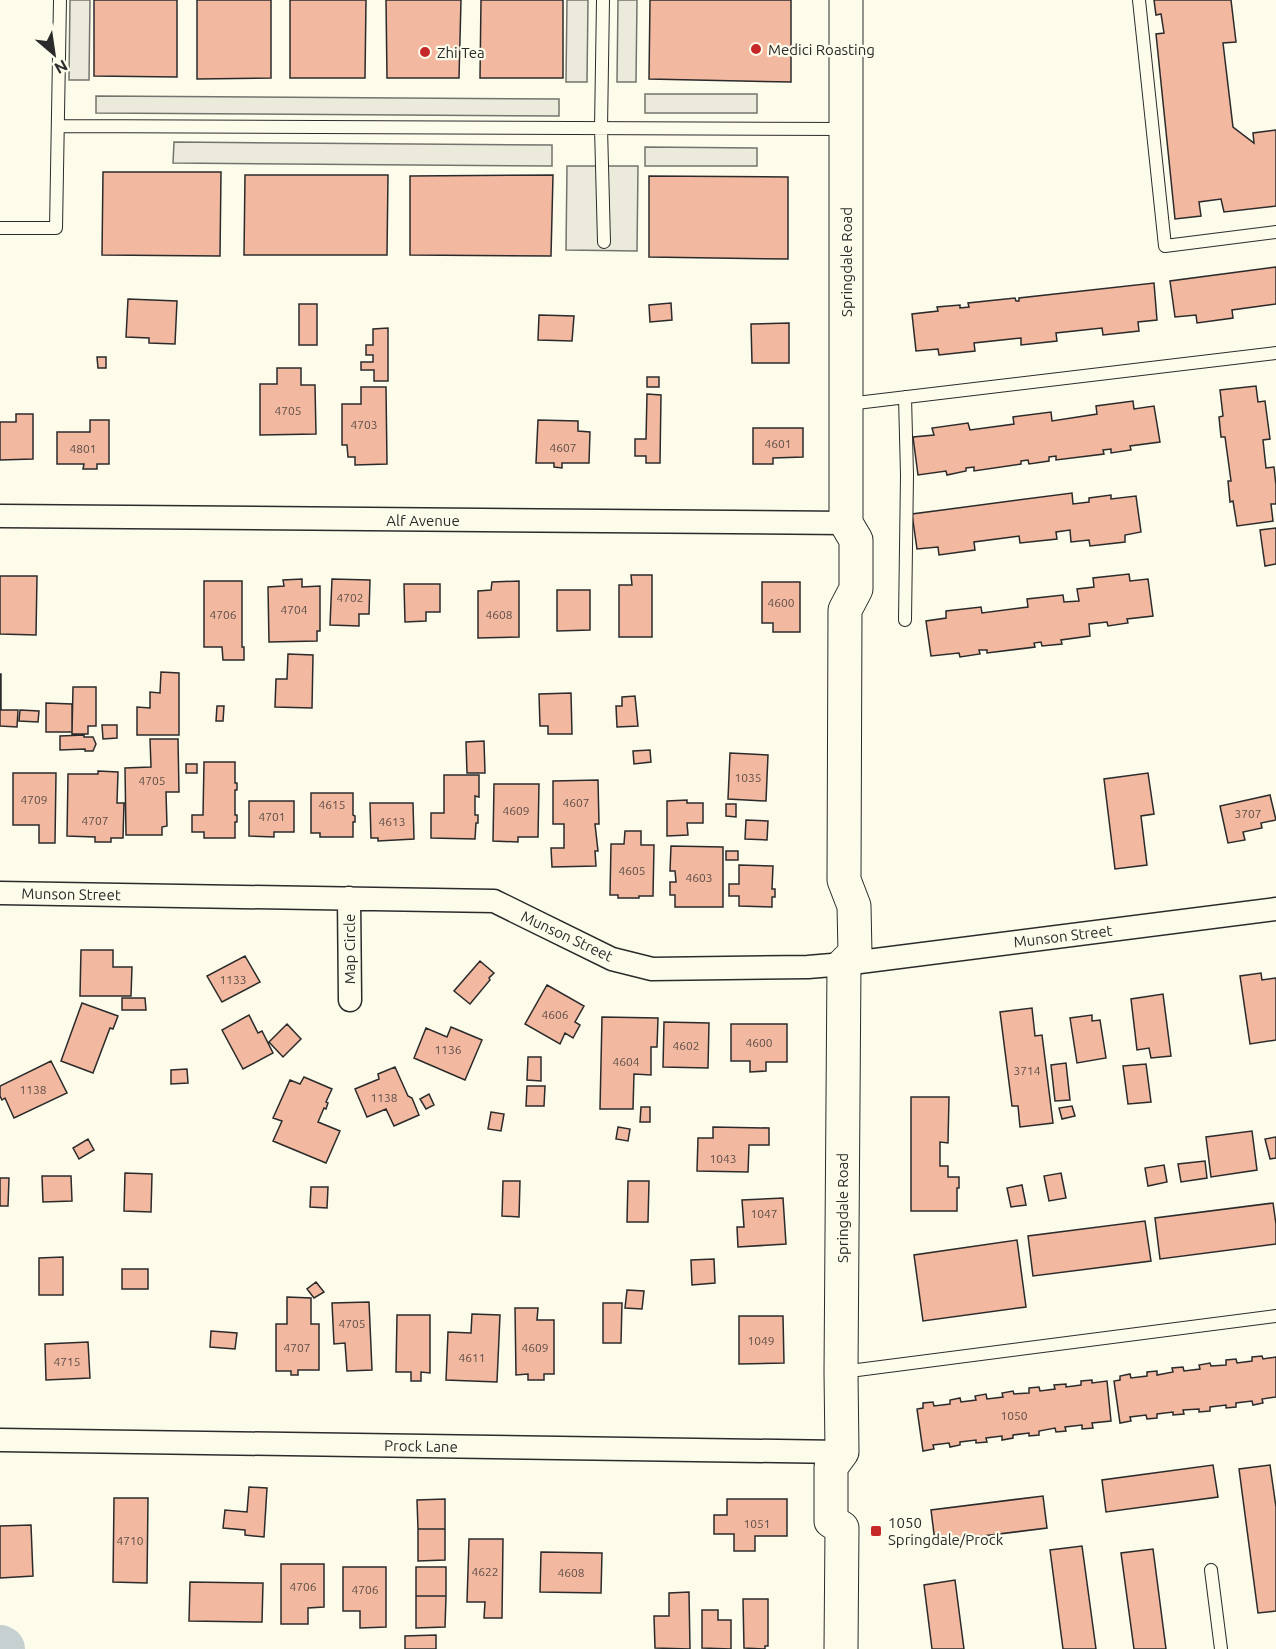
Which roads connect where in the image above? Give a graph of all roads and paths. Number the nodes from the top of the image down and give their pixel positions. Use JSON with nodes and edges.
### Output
{"nodes":[{"id":1,"x":60,"y":0,"type":"edge"},
{"id":2,"x":603,"y":0,"type":"edge"},
{"id":3,"x":846,"y":0,"type":"edge"},
{"id":4,"x":1139,"y":0,"type":"edge"},
{"id":5,"x":58,"y":126,"type":"junction"},
{"id":6,"x":601,"y":128,"type":"junction"},
{"id":7,"x":846,"y":129,"type":"junction"},
{"id":8,"x":0,"y":228,"type":"edge"},
{"id":9,"x":1276,"y":231,"type":"edge"},
{"id":10,"x":604,"y":242,"type":"dead end"},
{"id":11,"x":1276,"y":353,"type":"edge"},
{"id":12,"x":905,"y":397,"type":"junction"},
{"id":13,"x":846,"y":404,"type":"junction"},
{"id":14,"x":0,"y":516,"type":"edge"},
{"id":15,"x":846,"y":523,"type":"junction"},
{"id":16,"x":905,"y":620,"type":"dead end"},
{"id":17,"x":0,"y":893,"type":"edge"},
{"id":18,"x":349,"y":898,"type":"junction"},
{"id":19,"x":1276,"y":909,"type":"edge"},
{"id":20,"x":844,"y":964,"type":"junction"},
{"id":21,"x":350,"y":1000,"type":"dead end"},
{"id":22,"x":1276,"y":1316,"type":"edge"},
{"id":23,"x":841,"y":1372,"type":"junction"},
{"id":24,"x":0,"y":1440,"type":"edge"},
{"id":25,"x":842,"y":1452,"type":"junction"},
{"id":26,"x":1211,"y":1570,"type":"dead end"},
{"id":27,"x":841,"y":1649,"type":"edge"},
{"id":28,"x":1221,"y":1649,"type":"edge"}],
"edges":[{"from":1,"to":5,"type":"lane"},
{"from":2,"to":6,"type":"lane"},
{"from":3,"to":7,"type":"main road","name":"Springdale Road"},
{"from":4,"to":9,"type":"lane"},
{"from":5,"to":6,"type":"lane"},
{"from":5,"to":8,"type":"lane"},
{"from":6,"to":7,"type":"lane"},
{"from":6,"to":10,"type":"lane"},
{"from":7,"to":13,"type":"main road","name":"Springdale Road"},
{"from":11,"to":12,"type":"lane"},
{"from":12,"to":13,"type":"lane"},
{"from":12,"to":16,"type":"lane"},
{"from":13,"to":15,"type":"main road","name":"Springdale Road"},
{"from":14,"to":15,"type":"street","name":"Alf Avenue"},
{"from":15,"to":20,"type":"main road","name":"Springdale Road"},
{"from":17,"to":18,"type":"street","name":"Munson Street"},
{"from":18,"to":20,"type":"street","name":"Munson Street"},
{"from":18,"to":21,"type":"street","name":"Map Circle"},
{"from":19,"to":20,"type":"street","name":"Munson Street"},
{"from":20,"to":23,"type":"main road","name":"Springdale Road"},
{"from":22,"to":23,"type":"lane"},
{"from":23,"to":25,"type":"main road","name":"Springdale Road"},
{"from":24,"to":25,"type":"street","name":"Prock Lane"},
{"from":25,"to":27,"type":"main road","name":"Springdale Road"},
{"from":26,"to":28,"type":"lane"}]}
